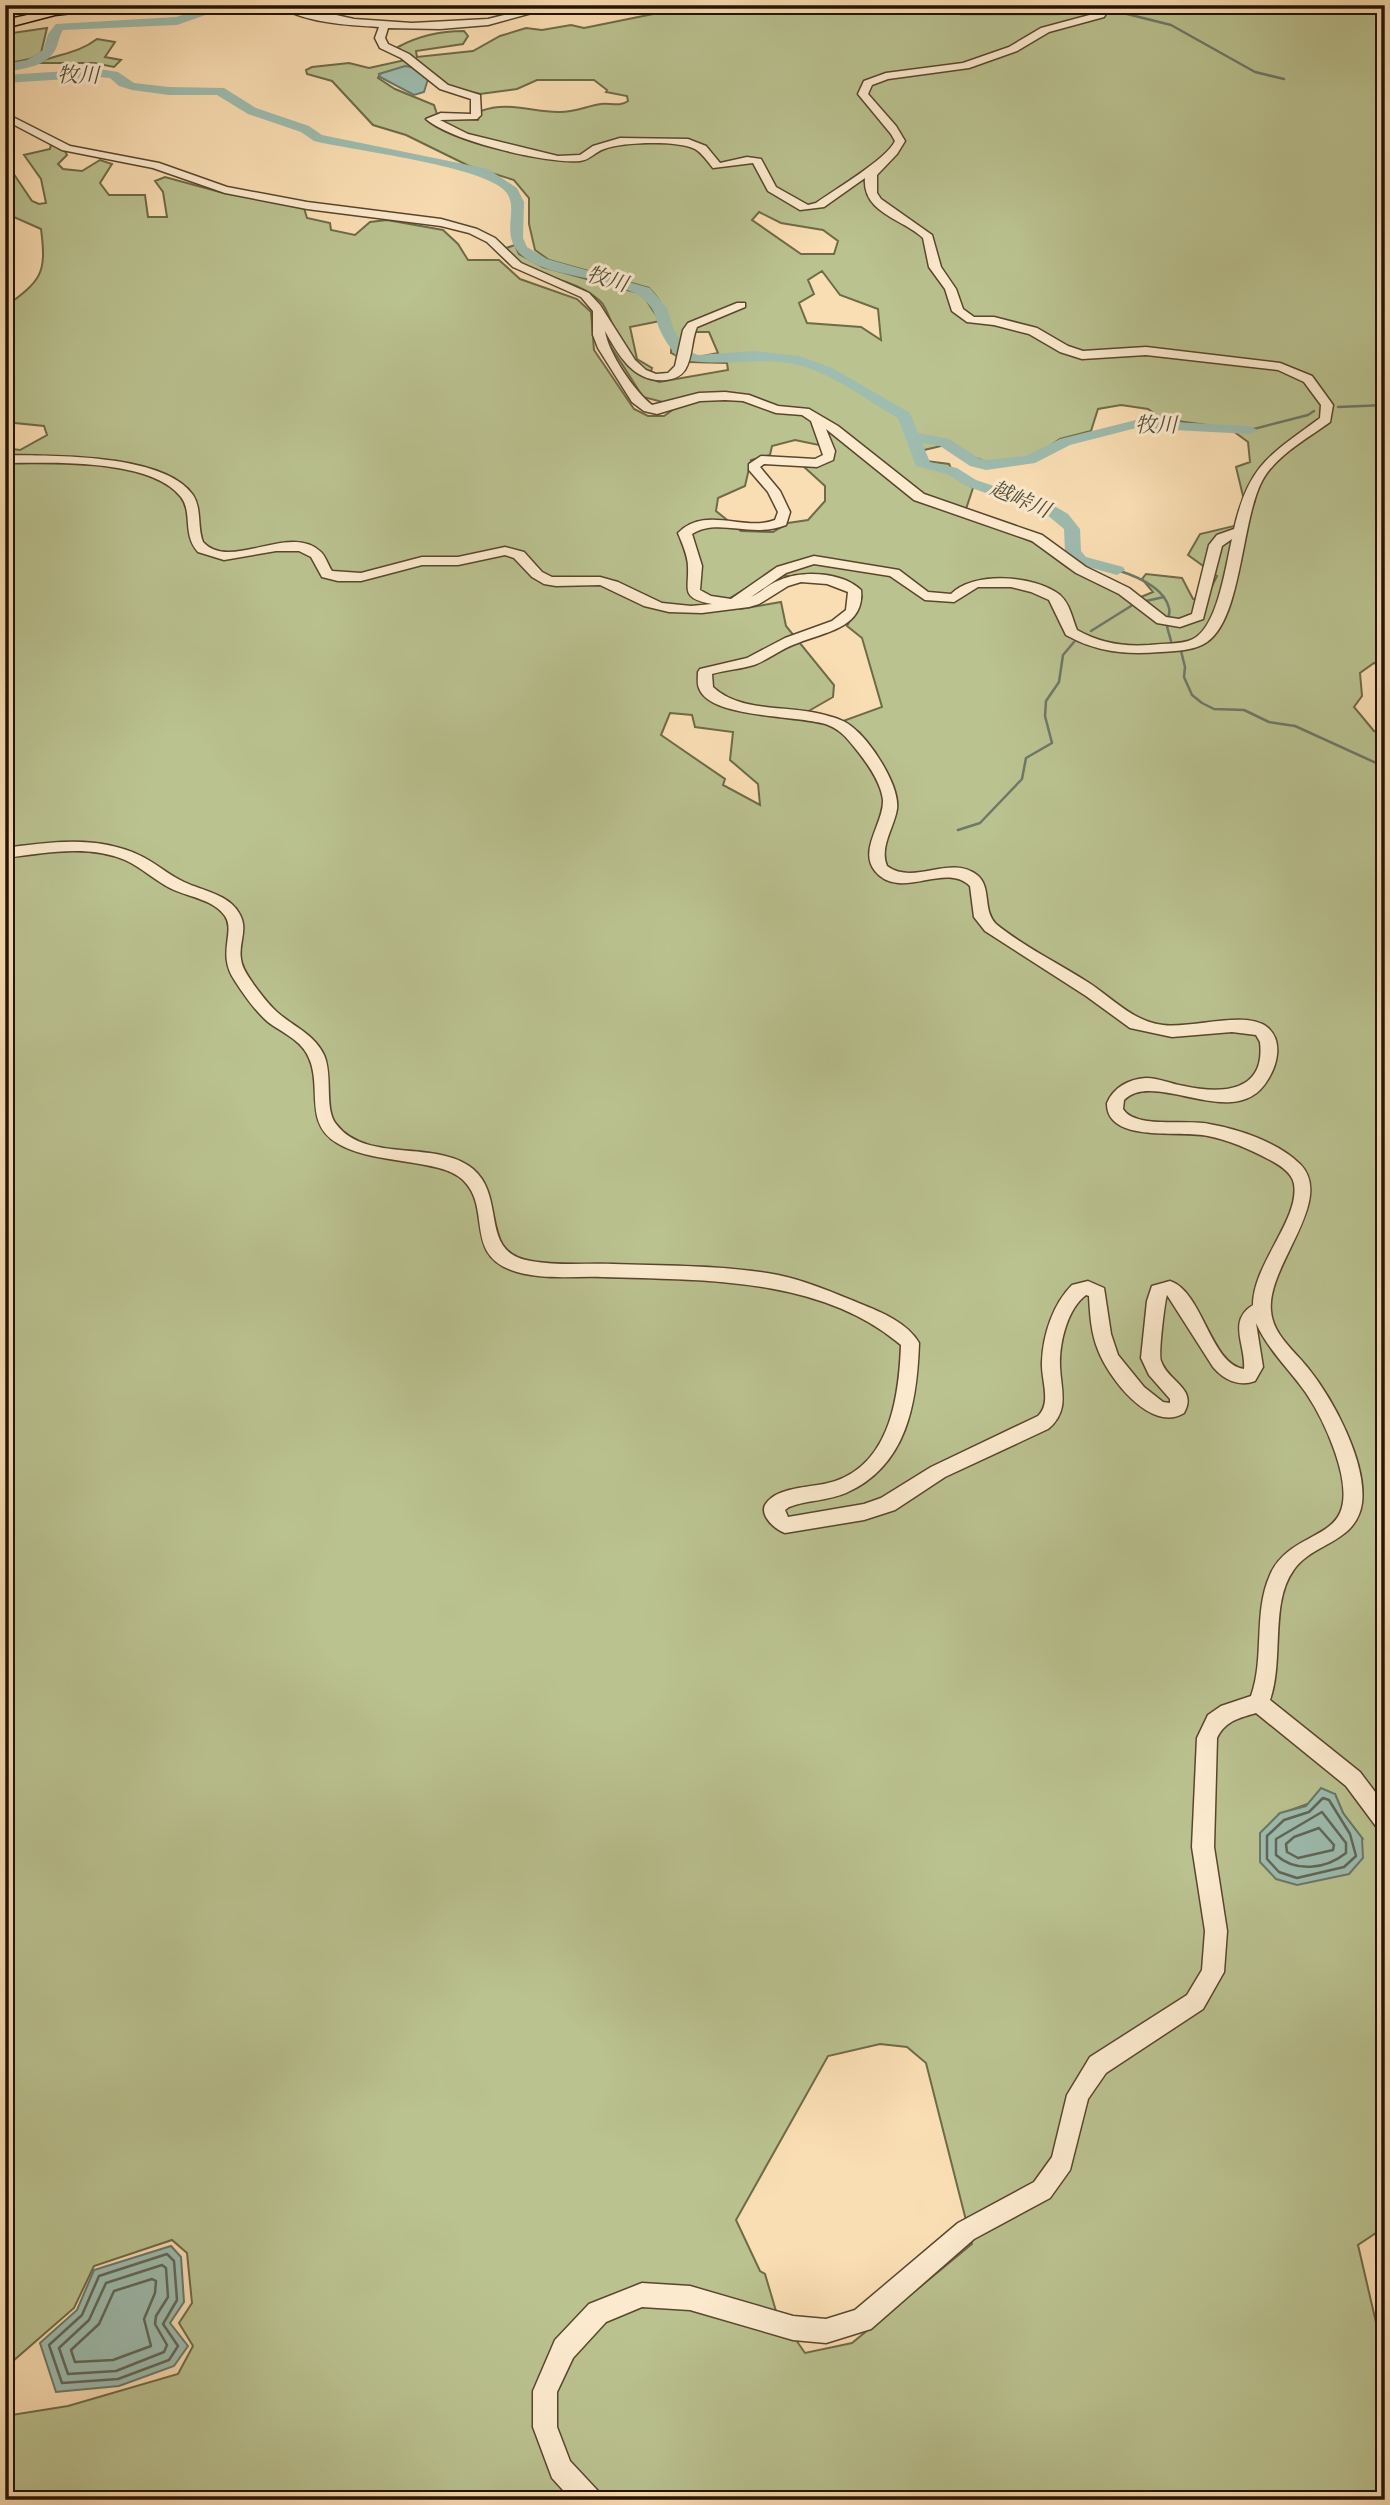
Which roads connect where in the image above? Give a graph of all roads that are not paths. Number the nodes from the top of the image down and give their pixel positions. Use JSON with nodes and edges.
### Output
{"nodes":[{"id":1,"x":107,"y":5,"type":"edge"},
{"id":2,"x":282,"y":5,"type":"edge"},
{"id":3,"x":556,"y":5,"type":"edge"},
{"id":4,"x":53,"y":8,"type":"edge"},
{"id":5,"x":1105,"y":9,"type":"edge"},
{"id":6,"x":385,"y":23,"type":"junction"},
{"id":7,"x":5,"y":24,"type":"edge"},
{"id":8,"x":5,"y":116,"type":"edge"},
{"id":9,"x":880,"y":163,"type":"junction"},
{"id":10,"x":741,"y":305,"type":"dead end"},
{"id":11,"x":597,"y":312,"type":"junction"},
{"id":12,"x":817,"y":418,"type":"junction"},
{"id":13,"x":5,"y":459,"type":"edge"},
{"id":14,"x":1240,"y":531,"type":"junction"},
{"id":15,"x":734,"y":603,"type":"junction"},
{"id":16,"x":5,"y":853,"type":"edge"},
{"id":17,"x":1261,"y":1309,"type":"junction"},
{"id":18,"x":1259,"y":1703,"type":"junction"},
{"id":19,"x":1385,"y":1822,"type":"edge"},
{"id":20,"x":589,"y":2500,"type":"edge"}],
"edges":[{"from":1,"to":4,"type":"main road"},
{"from":2,"to":6,"type":"street"},
{"from":3,"to":6,"type":"street"},
{"from":4,"to":7,"type":"main road"},
{"from":5,"to":9,"type":"street"},
{"from":6,"to":9,"type":"street"},
{"from":8,"to":11,"type":"street"},
{"from":9,"to":14,"type":"street"},
{"from":10,"to":11,"type":"street"},
{"from":11,"to":12,"type":"street"},
{"from":12,"to":14,"type":"street"},
{"from":12,"to":15,"type":"street"},
{"from":13,"to":15,"type":"street"},
{"from":14,"to":15,"type":"street"},
{"from":15,"to":17,"type":"street"},
{"from":16,"to":17,"type":"street"},
{"from":17,"to":18,"type":"street"},
{"from":18,"to":19,"type":"street"},
{"from":18,"to":20,"type":"street"}]}
